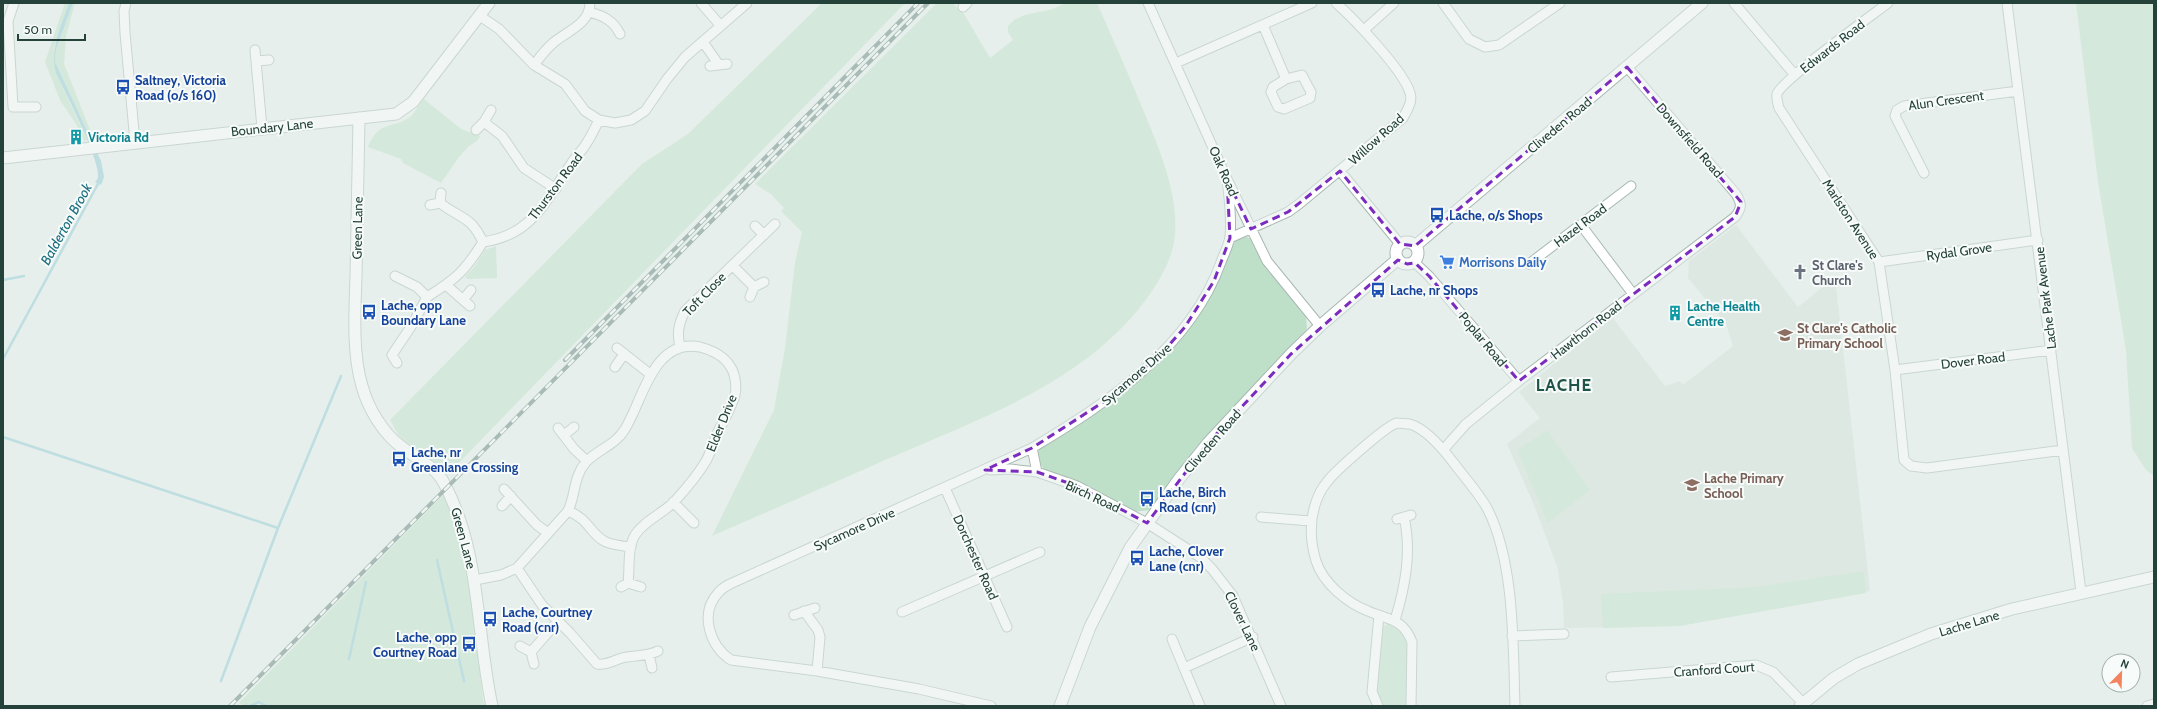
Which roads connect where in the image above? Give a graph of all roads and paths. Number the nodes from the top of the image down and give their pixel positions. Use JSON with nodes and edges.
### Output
{"nodes":[{"id":1,"x":14,"y":3,"type":"edge"},
{"id":2,"x":126,"y":3,"type":"edge"},
{"id":3,"x":489,"y":3,"type":"edge"},
{"id":4,"x":701,"y":3,"type":"edge"},
{"id":5,"x":746,"y":3,"type":"edge"},
{"id":6,"x":1148,"y":3,"type":"edge"},
{"id":7,"x":1312,"y":3,"type":"edge"},
{"id":8,"x":1336,"y":3,"type":"edge"},
{"id":9,"x":1394,"y":3,"type":"edge"},
{"id":10,"x":1443,"y":3,"type":"edge"},
{"id":11,"x":1560,"y":3,"type":"edge"},
{"id":12,"x":1702,"y":3,"type":"edge"},
{"id":13,"x":1734,"y":3,"type":"edge"},
{"id":14,"x":1888,"y":3,"type":"edge"},
{"id":15,"x":2007,"y":3,"type":"edge"},
{"id":16,"x":590,"y":8,"type":"edge"},
{"id":17,"x":480,"y":16,"type":"junction"},
{"id":18,"x":720,"y":25,"type":"junction"},
{"id":19,"x":1263,"y":25,"type":"junction"},
{"id":20,"x":1364,"y":30,"type":"junction"},
{"id":21,"x":620,"y":34,"type":"dead end"},
{"id":22,"x":703,"y":42,"type":"junction"},
{"id":23,"x":255,"y":50,"type":"dead end"},
{"id":24,"x":269,"y":60,"type":"dead end"},
{"id":25,"x":256,"y":61,"type":"junction"},
{"id":26,"x":1176,"y":63,"type":"junction"},
{"id":27,"x":534,"y":65,"type":"junction"},
{"id":28,"x":719,"y":65,"type":"dead end"},
{"id":29,"x":1627,"y":67,"type":"junction"},
{"id":30,"x":1795,"y":75,"type":"junction"},
{"id":31,"x":1286,"y":79,"type":"junction"},
{"id":32,"x":2018,"y":91,"type":"junction"},
{"id":33,"x":3,"y":106,"type":"edge"},
{"id":34,"x":13,"y":107,"type":"junction"},
{"id":35,"x":36,"y":107,"type":"dead end"},
{"id":36,"x":491,"y":110,"type":"dead end"},
{"id":37,"x":359,"y":118,"type":"junction"},
{"id":38,"x":599,"y":120,"type":"junction"},
{"id":39,"x":484,"y":122,"type":"junction"},
{"id":40,"x":262,"y":128,"type":"junction"},
{"id":41,"x":476,"y":130,"type":"dead end"},
{"id":42,"x":135,"y":142,"type":"junction"},
{"id":43,"x":3,"y":158,"type":"edge"},
{"id":44,"x":1340,"y":171,"type":"junction"},
{"id":45,"x":1924,"y":173,"type":"dead end"},
{"id":46,"x":1227,"y":179,"type":"junction"},
{"id":47,"x":1631,"y":186,"type":"dead end"},
{"id":48,"x":556,"y":190,"type":"junction"},
{"id":49,"x":441,"y":194,"type":"dead end"},
{"id":50,"x":440,"y":204,"type":"junction"},
{"id":51,"x":430,"y":205,"type":"dead end"},
{"id":52,"x":1735,"y":217,"type":"joint"},
{"id":53,"x":775,"y":224,"type":"dead end"},
{"id":54,"x":1581,"y":225,"type":"junction"},
{"id":55,"x":755,"y":226,"type":"dead end"},
{"id":56,"x":1251,"y":230,"type":"junction"},
{"id":57,"x":764,"y":235,"type":"junction"},
{"id":58,"x":1230,"y":238,"type":"junction"},
{"id":59,"x":2038,"y":240,"type":"junction"},
{"id":60,"x":483,"y":242,"type":"junction"},
{"id":61,"x":1400,"y":244,"type":"junction"},
{"id":62,"x":1416,"y":246,"type":"junction"},
{"id":63,"x":1398,"y":259,"type":"junction"},
{"id":64,"x":1414,"y":262,"type":"junction"},
{"id":65,"x":1879,"y":262,"type":"junction"},
{"id":66,"x":1529,"y":264,"type":"dead end"},
{"id":67,"x":733,"y":266,"type":"junction"},
{"id":68,"x":395,"y":276,"type":"dead end"},
{"id":69,"x":764,"y":282,"type":"dead end"},
{"id":70,"x":446,"y":285,"type":"junction"},
{"id":71,"x":754,"y":287,"type":"junction"},
{"id":72,"x":471,"y":290,"type":"dead end"},
{"id":73,"x":1633,"y":294,"type":"junction"},
{"id":74,"x":427,"y":297,"type":"junction"},
{"id":75,"x":750,"y":297,"type":"dead end"},
{"id":76,"x":462,"y":300,"type":"junction"},
{"id":77,"x":470,"y":306,"type":"dead end"},
{"id":78,"x":1320,"y":326,"type":"junction"},
{"id":79,"x":680,"y":348,"type":"junction"},
{"id":80,"x":2051,"y":350,"type":"junction"},
{"id":81,"x":382,"y":353,"type":"dead end"},
{"id":82,"x":392,"y":354,"type":"junction"},
{"id":83,"x":397,"y":363,"type":"dead end"},
{"id":84,"x":615,"y":366,"type":"dead end"},
{"id":85,"x":1894,"y":370,"type":"junction"},
{"id":86,"x":650,"y":374,"type":"junction"},
{"id":87,"x":1518,"y":381,"type":"junction"},
{"id":88,"x":574,"y":427,"type":"dead end"},
{"id":89,"x":558,"y":428,"type":"dead end"},
{"id":90,"x":564,"y":436,"type":"junction"},
{"id":91,"x":1032,"y":448,"type":"junction"},
{"id":92,"x":1443,"y":450,"type":"junction"},
{"id":93,"x":2063,"y":450,"type":"junction"},
{"id":94,"x":587,"y":461,"type":"junction"},
{"id":95,"x":985,"y":470,"type":"junction"},
{"id":96,"x":1038,"y":472,"type":"junction"},
{"id":97,"x":945,"y":488,"type":"junction"},
{"id":98,"x":504,"y":489,"type":"dead end"},
{"id":99,"x":511,"y":496,"type":"junction"},
{"id":100,"x":673,"y":502,"type":"junction"},
{"id":101,"x":502,"y":506,"type":"dead end"},
{"id":102,"x":568,"y":511,"type":"junction"},
{"id":103,"x":1261,"y":517,"type":"dead end"},
{"id":104,"x":1404,"y":517,"type":"dead end"},
{"id":105,"x":1310,"y":521,"type":"junction"},
{"id":106,"x":1147,"y":522,"type":"junction"},
{"id":107,"x":694,"y":523,"type":"dead end"},
{"id":108,"x":548,"y":533,"type":"junction"},
{"id":109,"x":631,"y":547,"type":"junction"},
{"id":110,"x":1040,"y":552,"type":"dead end"},
{"id":111,"x":517,"y":568,"type":"junction"},
{"id":112,"x":984,"y":576,"type":"junction"},
{"id":113,"x":2154,"y":577,"type":"edge"},
{"id":114,"x":475,"y":580,"type":"junction"},
{"id":115,"x":640,"y":587,"type":"dead end"},
{"id":116,"x":2081,"y":592,"type":"junction"},
{"id":117,"x":815,"y":608,"type":"dead end"},
{"id":118,"x":804,"y":612,"type":"junction"},
{"id":119,"x":902,"y":612,"type":"dead end"},
{"id":120,"x":794,"y":615,"type":"dead end"},
{"id":121,"x":1379,"y":615,"type":"junction"},
{"id":122,"x":1395,"y":620,"type":"junction"},
{"id":123,"x":558,"y":621,"type":"junction"},
{"id":124,"x":1007,"y":627,"type":"dead end"},
{"id":125,"x":1564,"y":634,"type":"dead end"},
{"id":126,"x":1512,"y":636,"type":"junction"},
{"id":127,"x":1253,"y":637,"type":"junction"},
{"id":128,"x":1172,"y":640,"type":"dead end"},
{"id":129,"x":520,"y":646,"type":"dead end"},
{"id":130,"x":658,"y":651,"type":"dead end"},
{"id":131,"x":531,"y":652,"type":"junction"},
{"id":132,"x":649,"y":655,"type":"junction"},
{"id":133,"x":534,"y":664,"type":"dead end"},
{"id":134,"x":652,"y":668,"type":"dead end"},
{"id":135,"x":1184,"y":668,"type":"junction"},
{"id":136,"x":817,"y":671,"type":"junction"},
{"id":137,"x":1611,"y":677,"type":"dead end"},
{"id":138,"x":1801,"y":704,"type":"edge"},
{"id":139,"x":2154,"y":704,"type":"edge"},
{"id":140,"x":492,"y":706,"type":"edge"},
{"id":141,"x":991,"y":706,"type":"edge"},
{"id":142,"x":1060,"y":706,"type":"edge"},
{"id":143,"x":1200,"y":706,"type":"edge"},
{"id":144,"x":1281,"y":706,"type":"edge"},
{"id":145,"x":1378,"y":706,"type":"edge"},
{"id":146,"x":1411,"y":706,"type":"edge"},
{"id":147,"x":1515,"y":706,"type":"edge"},
{"id":148,"x":2147,"y":706,"type":"edge"}],
"edges":[{"from":1,"to":34,"type":"street"},
{"from":2,"to":42,"type":"street"},
{"from":3,"to":17,"type":"street","name":"Boundary Lane"},
{"from":4,"to":18,"type":"street"},
{"from":5,"to":18,"type":"street"},
{"from":6,"to":26,"type":"street","name":"Oak Road"},
{"from":7,"to":19,"type":"street"},
{"from":8,"to":20,"type":"street","name":"Willow Road"},
{"from":9,"to":20,"type":"street"},
{"from":10,"to":11,"type":"street"},
{"from":12,"to":29,"type":"street","name":"Cliveden Road"},
{"from":13,"to":30,"type":"street"},
{"from":14,"to":30,"type":"street","name":"Edwards Road"},
{"from":15,"to":32,"type":"street","name":"Lache Park Avenue"},
{"from":16,"to":21,"type":"street"},
{"from":16,"to":27,"type":"street"},
{"from":17,"to":27,"type":"street"},
{"from":17,"to":37,"type":"street","name":"Boundary Lane"},
{"from":18,"to":22,"type":"street"},
{"from":19,"to":26,"type":"street"},
{"from":19,"to":31,"type":"street"},
{"from":20,"to":44,"type":"street","name":"Willow Road"},
{"from":22,"to":28,"type":"street"},
{"from":22,"to":38,"type":"street"},
{"from":23,"to":25,"type":"street"},
{"from":24,"to":25,"type":"street"},
{"from":25,"to":40,"type":"street"},
{"from":26,"to":46,"type":"street","name":"Oak Road"},
{"from":27,"to":38,"type":"street"},
{"from":29,"to":52,"type":"street","name":"Downsfield Road"},
{"from":29,"to":62,"type":"street","name":"Cliveden Road"},
{"from":30,"to":65,"type":"street","name":"Marlston Avenue"},
{"from":31,"to":31,"type":"street"},
{"from":32,"to":45,"type":"street","name":"Alun Crescent"},
{"from":32,"to":59,"type":"street","name":"Lache Park Avenue"},
{"from":33,"to":34,"type":"street"},
{"from":34,"to":35,"type":"street"},
{"from":36,"to":39,"type":"street"},
{"from":37,"to":40,"type":"street","name":"Boundary Lane"},
{"from":37,"to":114,"type":"street","name":"Green Lane"},
{"from":38,"to":48,"type":"street","name":"Thurston Road"},
{"from":39,"to":41,"type":"street"},
{"from":39,"to":48,"type":"street"},
{"from":40,"to":42,"type":"street","name":"Boundary Lane"},
{"from":42,"to":43,"type":"street","name":"Boundary Lane"},
{"from":44,"to":56,"type":"street","name":"Willow Road"},
{"from":44,"to":61,"type":"street"},
{"from":46,"to":56,"type":"street","name":"Oak Road"},
{"from":46,"to":58,"type":"street","name":"Sycamore Drive"},
{"from":47,"to":54,"type":"street","name":"Hazel Road"},
{"from":48,"to":60,"type":"street","name":"Thurston Road"},
{"from":49,"to":50,"type":"street"},
{"from":50,"to":51,"type":"street"},
{"from":50,"to":60,"type":"street"},
{"from":52,"to":73,"type":"street","name":"Hawthorn Road"},
{"from":53,"to":57,"type":"street","name":"Toft Close"},
{"from":54,"to":66,"type":"street","name":"Hazel Road"},
{"from":54,"to":73,"type":"street"},
{"from":55,"to":57,"type":"street"},
{"from":56,"to":58,"type":"street"},
{"from":56,"to":78,"type":"street","name":"Oak Road"},
{"from":57,"to":67,"type":"street","name":"Toft Close"},
{"from":58,"to":91,"type":"street","name":"Sycamore Drive"},
{"from":59,"to":65,"type":"street","name":"Rydal Grove"},
{"from":59,"to":80,"type":"street","name":"Lache Park Avenue"},
{"from":60,"to":70,"type":"street"},
{"from":61,"to":62,"type":"street"},
{"from":61,"to":63,"type":"street"},
{"from":62,"to":64,"type":"street"},
{"from":63,"to":64,"type":"street"},
{"from":63,"to":78,"type":"street","name":"Cliveden Road"},
{"from":64,"to":87,"type":"street","name":"Poplar Road"},
{"from":65,"to":85,"type":"street","name":"Marlston Avenue"},
{"from":67,"to":71,"type":"street","name":"Toft Close"},
{"from":67,"to":79,"type":"street","name":"Toft Close"},
{"from":68,"to":74,"type":"street"},
{"from":69,"to":71,"type":"street"},
{"from":70,"to":74,"type":"street"},
{"from":70,"to":76,"type":"street"},
{"from":71,"to":75,"type":"street"},
{"from":72,"to":76,"type":"street"},
{"from":73,"to":87,"type":"street","name":"Hawthorn Road"},
{"from":74,"to":82,"type":"street"},
{"from":76,"to":77,"type":"street"},
{"from":78,"to":106,"type":"street","name":"Cliveden Road"},
{"from":79,"to":86,"type":"street"},
{"from":79,"to":100,"type":"street","name":"Elder Drive"},
{"from":80,"to":85,"type":"street","name":"Dover Road"},
{"from":80,"to":93,"type":"street","name":"Lache Park Avenue"},
{"from":81,"to":82,"type":"street"},
{"from":82,"to":83,"type":"street"},
{"from":84,"to":86,"type":"street"},
{"from":85,"to":93,"type":"street","name":"Marlston Avenue"},
{"from":86,"to":94,"type":"street"},
{"from":87,"to":92,"type":"street","name":"Hawthorn Road"},
{"from":88,"to":90,"type":"street"},
{"from":89,"to":90,"type":"street"},
{"from":90,"to":94,"type":"street"},
{"from":91,"to":95,"type":"street","name":"Sycamore Drive"},
{"from":91,"to":96,"type":"street"},
{"from":92,"to":105,"type":"street"},
{"from":92,"to":126,"type":"street"},
{"from":93,"to":116,"type":"street","name":"Lache Park Avenue"},
{"from":94,"to":102,"type":"street"},
{"from":95,"to":96,"type":"street","name":"Birch Road"},
{"from":95,"to":97,"type":"street","name":"Sycamore Drive"},
{"from":96,"to":106,"type":"street","name":"Birch Road"},
{"from":97,"to":112,"type":"street","name":"Dorchester Road"},
{"from":97,"to":136,"type":"street","name":"Sycamore Drive"},
{"from":98,"to":99,"type":"street"},
{"from":99,"to":101,"type":"street"},
{"from":99,"to":108,"type":"street"},
{"from":100,"to":107,"type":"street"},
{"from":100,"to":109,"type":"street","name":"Elder Drive"},
{"from":102,"to":108,"type":"street"},
{"from":102,"to":109,"type":"street"},
{"from":103,"to":105,"type":"street"},
{"from":104,"to":122,"type":"street"},
{"from":105,"to":121,"type":"street"},
{"from":106,"to":127,"type":"street","name":"Clover Lane"},
{"from":106,"to":142,"type":"street","name":"Cliveden Road"},
{"from":108,"to":111,"type":"street"},
{"from":109,"to":115,"type":"street","name":"Elder Drive"},
{"from":110,"to":112,"type":"street"},
{"from":111,"to":114,"type":"street"},
{"from":111,"to":123,"type":"street"},
{"from":112,"to":119,"type":"street"},
{"from":112,"to":124,"type":"street","name":"Dorchester Road"},
{"from":113,"to":116,"type":"street","name":"Lache Lane"},
{"from":114,"to":140,"type":"street","name":"Green Lane"},
{"from":116,"to":138,"type":"street","name":"Lache Lane"},
{"from":117,"to":118,"type":"street"},
{"from":118,"to":120,"type":"street"},
{"from":118,"to":136,"type":"street"},
{"from":121,"to":122,"type":"street"},
{"from":121,"to":145,"type":"street"},
{"from":122,"to":146,"type":"street"},
{"from":123,"to":131,"type":"street"},
{"from":123,"to":132,"type":"street"},
{"from":125,"to":126,"type":"street"},
{"from":126,"to":147,"type":"street"},
{"from":127,"to":135,"type":"street"},
{"from":127,"to":144,"type":"street","name":"Clover Lane"},
{"from":128,"to":135,"type":"street"},
{"from":129,"to":131,"type":"street"},
{"from":130,"to":132,"type":"street"},
{"from":131,"to":133,"type":"street"},
{"from":132,"to":134,"type":"street"},
{"from":135,"to":143,"type":"street"},
{"from":136,"to":141,"type":"street","name":"Sycamore Drive"},
{"from":137,"to":138,"type":"street","name":"Cranford Court"},
{"from":139,"to":148,"type":"street"}]}
